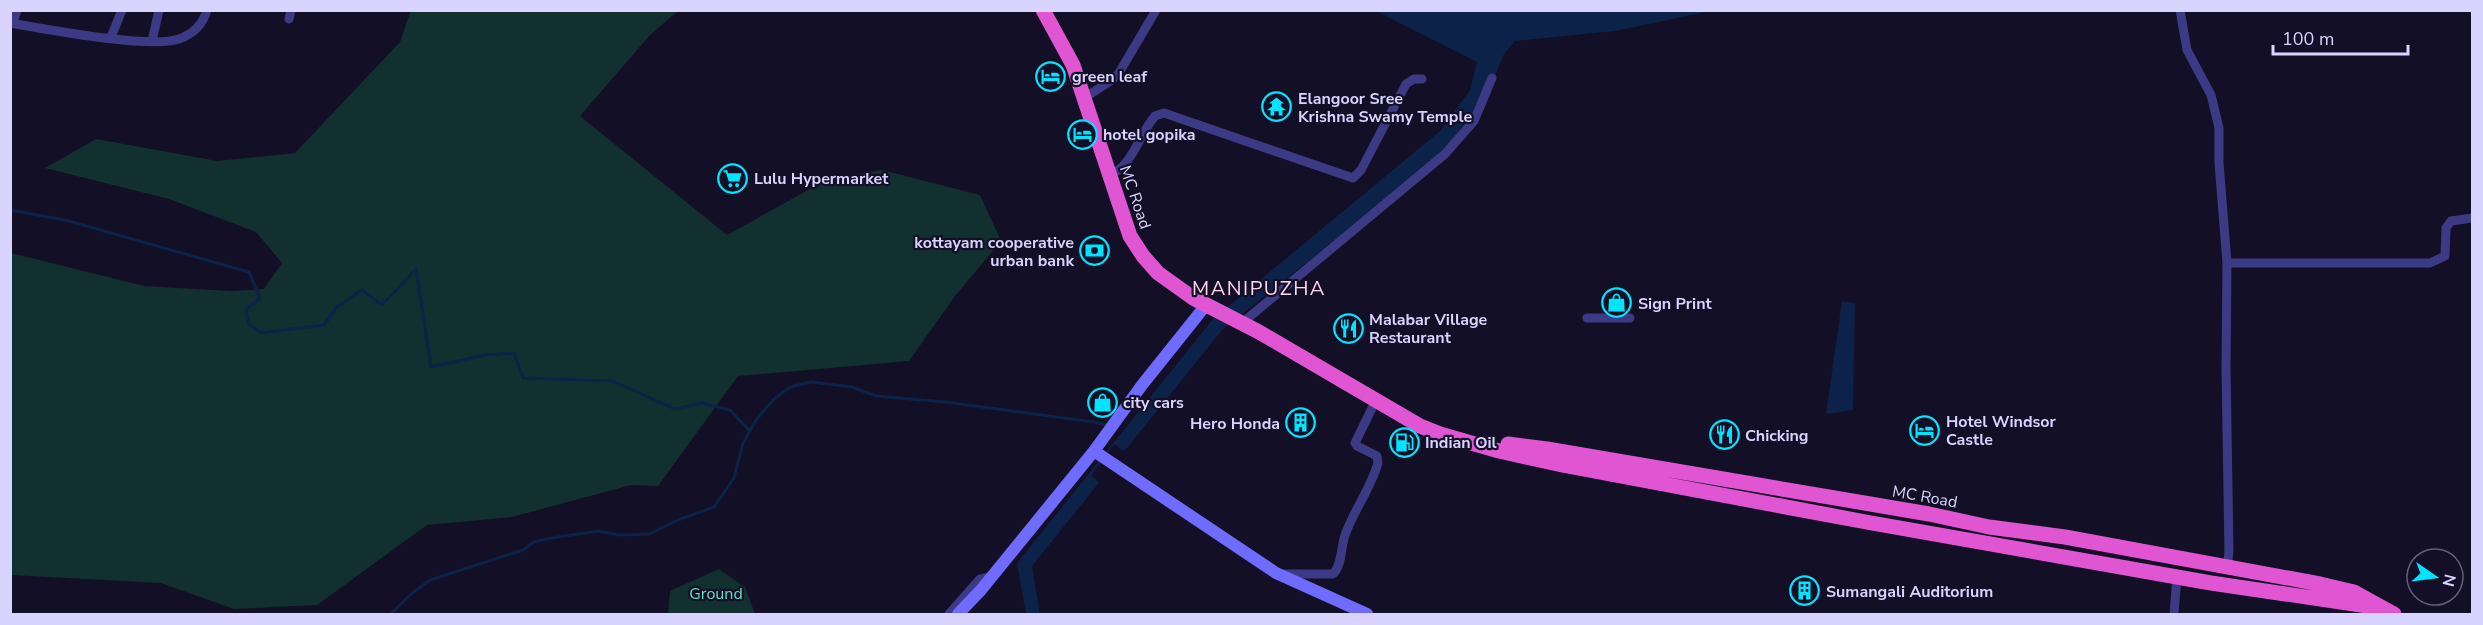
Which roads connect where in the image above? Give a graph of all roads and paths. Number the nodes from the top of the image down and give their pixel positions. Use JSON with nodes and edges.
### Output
{"nodes":[{"id":1,"x":17,"y":10,"type":"edge"},
{"id":2,"x":122,"y":10,"type":"edge"},
{"id":3,"x":159,"y":10,"type":"edge"},
{"id":4,"x":207,"y":10,"type":"edge"},
{"id":5,"x":1043,"y":10,"type":"edge"},
{"id":6,"x":1155,"y":10,"type":"edge"},
{"id":7,"x":2180,"y":10,"type":"edge"},
{"id":8,"x":12,"y":23,"type":"edge"},
{"id":9,"x":111,"y":37,"type":"junction"},
{"id":10,"x":152,"y":41,"type":"junction"},
{"id":11,"x":1492,"y":78,"type":"dead end"},
{"id":12,"x":1422,"y":79,"type":"dead end"},
{"id":13,"x":1084,"y":98,"type":"junction"},
{"id":14,"x":1109,"y":176,"type":"junction"},
{"id":15,"x":2472,"y":218,"type":"edge"},
{"id":16,"x":2227,"y":263,"type":"junction"},
{"id":17,"x":1206,"y":305,"type":"junction"},
{"id":18,"x":1587,"y":318,"type":"dead end"},
{"id":19,"x":1630,"y":318,"type":"dead end"},
{"id":20,"x":1237,"y":320,"type":"junction"},
{"id":21,"x":1376,"y":400,"type":"junction"},
{"id":22,"x":1458,"y":439,"type":"junction"},
{"id":23,"x":1094,"y":451,"type":"junction"},
{"id":24,"x":1929,"y":514,"type":"junction"},
{"id":25,"x":1927,"y":533,"type":"junction"},
{"id":26,"x":2227,"y":568,"type":"junction"},
{"id":27,"x":1276,"y":573,"type":"junction"},
{"id":28,"x":992,"y":576,"type":"junction"},
{"id":29,"x":2177,"y":577,"type":"junction"},
{"id":30,"x":2388,"y":611,"type":"edge"},
{"id":31,"x":949,"y":615,"type":"edge"},
{"id":32,"x":958,"y":615,"type":"edge"},
{"id":33,"x":1367,"y":615,"type":"edge"},
{"id":34,"x":2174,"y":615,"type":"edge"}],
"edges":[{"from":1,"to":8,"type":"street"},
{"from":2,"to":9,"type":"street"},
{"from":3,"to":10,"type":"street"},
{"from":4,"to":10,"type":"street"},
{"from":5,"to":13,"type":"highway","name":"MC Road"},
{"from":6,"to":13,"type":"street"},
{"from":7,"to":16,"type":"street"},
{"from":8,"to":9,"type":"street"},
{"from":9,"to":10,"type":"street"},
{"from":11,"to":20,"type":"street"},
{"from":12,"to":14,"type":"street"},
{"from":13,"to":14,"type":"highway","name":"MC Road"},
{"from":14,"to":17,"type":"highway","name":"MC Road"},
{"from":15,"to":16,"type":"street"},
{"from":16,"to":26,"type":"street"},
{"from":17,"to":20,"type":"highway","name":"MC Road"},
{"from":17,"to":23,"type":"main road"},
{"from":18,"to":19,"type":"street"},
{"from":20,"to":21,"type":"highway","name":"MC Road"},
{"from":21,"to":22,"type":"highway","name":"MC Road"},
{"from":21,"to":27,"type":"street"},
{"from":22,"to":24,"type":"highway","name":"MC Road"},
{"from":22,"to":25,"type":"highway","name":"MC Road"},
{"from":23,"to":27,"type":"main road"},
{"from":23,"to":28,"type":"main road"},
{"from":24,"to":25,"type":"highway"},
{"from":24,"to":26,"type":"highway","name":"MC Road"},
{"from":25,"to":29,"type":"highway","name":"MC Road"},
{"from":26,"to":30,"type":"highway","name":"MC Road"},
{"from":27,"to":33,"type":"main road"},
{"from":28,"to":31,"type":"street"},
{"from":28,"to":32,"type":"main road"},
{"from":29,"to":30,"type":"highway","name":"MC Road"},
{"from":29,"to":34,"type":"street"}]}
